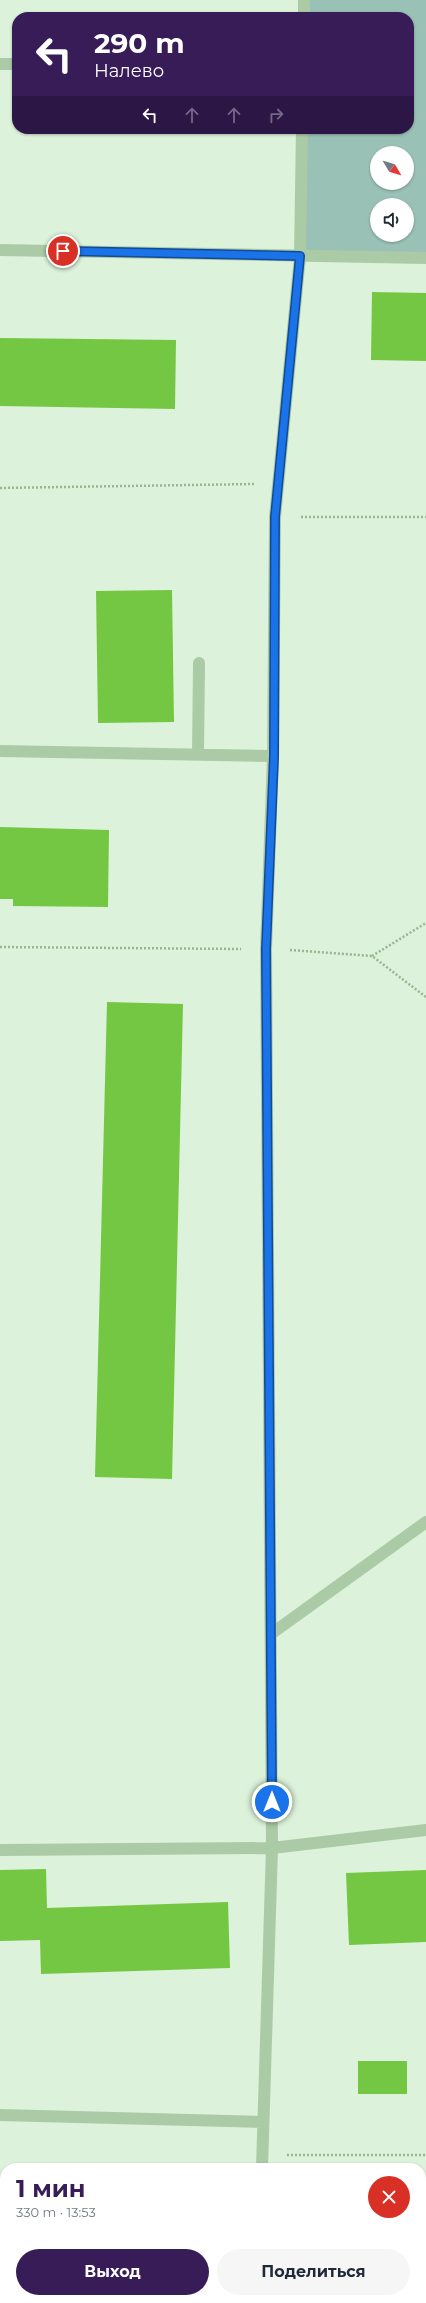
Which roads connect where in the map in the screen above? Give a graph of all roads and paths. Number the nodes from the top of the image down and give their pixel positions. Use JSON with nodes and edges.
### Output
{"nodes":[{"id":1,"x":304,"y":0,"type":"edge"},
{"id":2,"x":304,"y":12,"type":"edge"},
{"id":3,"x":0,"y":64,"type":"edge"},
{"id":4,"x":12,"y":64,"type":"edge"},
{"id":5,"x":302,"y":134,"type":"edge"},
{"id":6,"x":0,"y":250,"type":"edge"},
{"id":7,"x":300,"y":256,"type":"junction"},
{"id":8,"x":426,"y":258,"type":"edge"},
{"id":9,"x":278,"y":483,"type":"junction"},
{"id":10,"x":0,"y":488,"type":"edge"},
{"id":11,"x":275,"y":517,"type":"junction"},
{"id":12,"x":426,"y":517,"type":"edge"},
{"id":13,"x":199,"y":663,"type":"dead end"},
{"id":14,"x":0,"y":751,"type":"edge"},
{"id":15,"x":198,"y":754,"type":"junction"},
{"id":16,"x":274,"y":756,"type":"junction"},
{"id":17,"x":426,"y":923,"type":"edge"},
{"id":18,"x":0,"y":947,"type":"edge"},
{"id":19,"x":266,"y":949,"type":"junction"},
{"id":20,"x":372,"y":956,"type":"junction"},
{"id":21,"x":426,"y":997,"type":"edge"},
{"id":22,"x":426,"y":1522,"type":"edge"},
{"id":23,"x":271,"y":1634,"type":"junction"},
{"id":24,"x":426,"y":1830,"type":"edge"},
{"id":25,"x":272,"y":1848,"type":"junction"},
{"id":26,"x":0,"y":1850,"type":"edge"},
{"id":27,"x":0,"y":2115,"type":"edge"},
{"id":28,"x":263,"y":2122,"type":"junction"},
{"id":29,"x":262,"y":2155,"type":"junction"},
{"id":30,"x":426,"y":2155,"type":"edge"},
{"id":31,"x":262,"y":2163,"type":"edge"}],
"edges":[{"from":1,"to":2,"type":"street"},
{"from":3,"to":4,"type":"street"},
{"from":5,"to":7,"type":"street"},
{"from":6,"to":7,"type":"street"},
{"from":7,"to":8,"type":"street"},
{"from":7,"to":9,"type":"street"},
{"from":9,"to":10,"type":"path"},
{"from":9,"to":11,"type":"street"},
{"from":11,"to":12,"type":"path"},
{"from":11,"to":16,"type":"street"},
{"from":13,"to":15,"type":"street"},
{"from":14,"to":15,"type":"street"},
{"from":15,"to":16,"type":"street"},
{"from":16,"to":19,"type":"street"},
{"from":17,"to":20,"type":"path"},
{"from":18,"to":19,"type":"path"},
{"from":19,"to":20,"type":"path"},
{"from":19,"to":23,"type":"street"},
{"from":20,"to":21,"type":"path"},
{"from":22,"to":23,"type":"street"},
{"from":23,"to":25,"type":"street"},
{"from":24,"to":25,"type":"street"},
{"from":25,"to":26,"type":"street"},
{"from":25,"to":28,"type":"street"},
{"from":27,"to":28,"type":"street"},
{"from":28,"to":29,"type":"street"},
{"from":29,"to":30,"type":"path"},
{"from":29,"to":31,"type":"street"}]}
